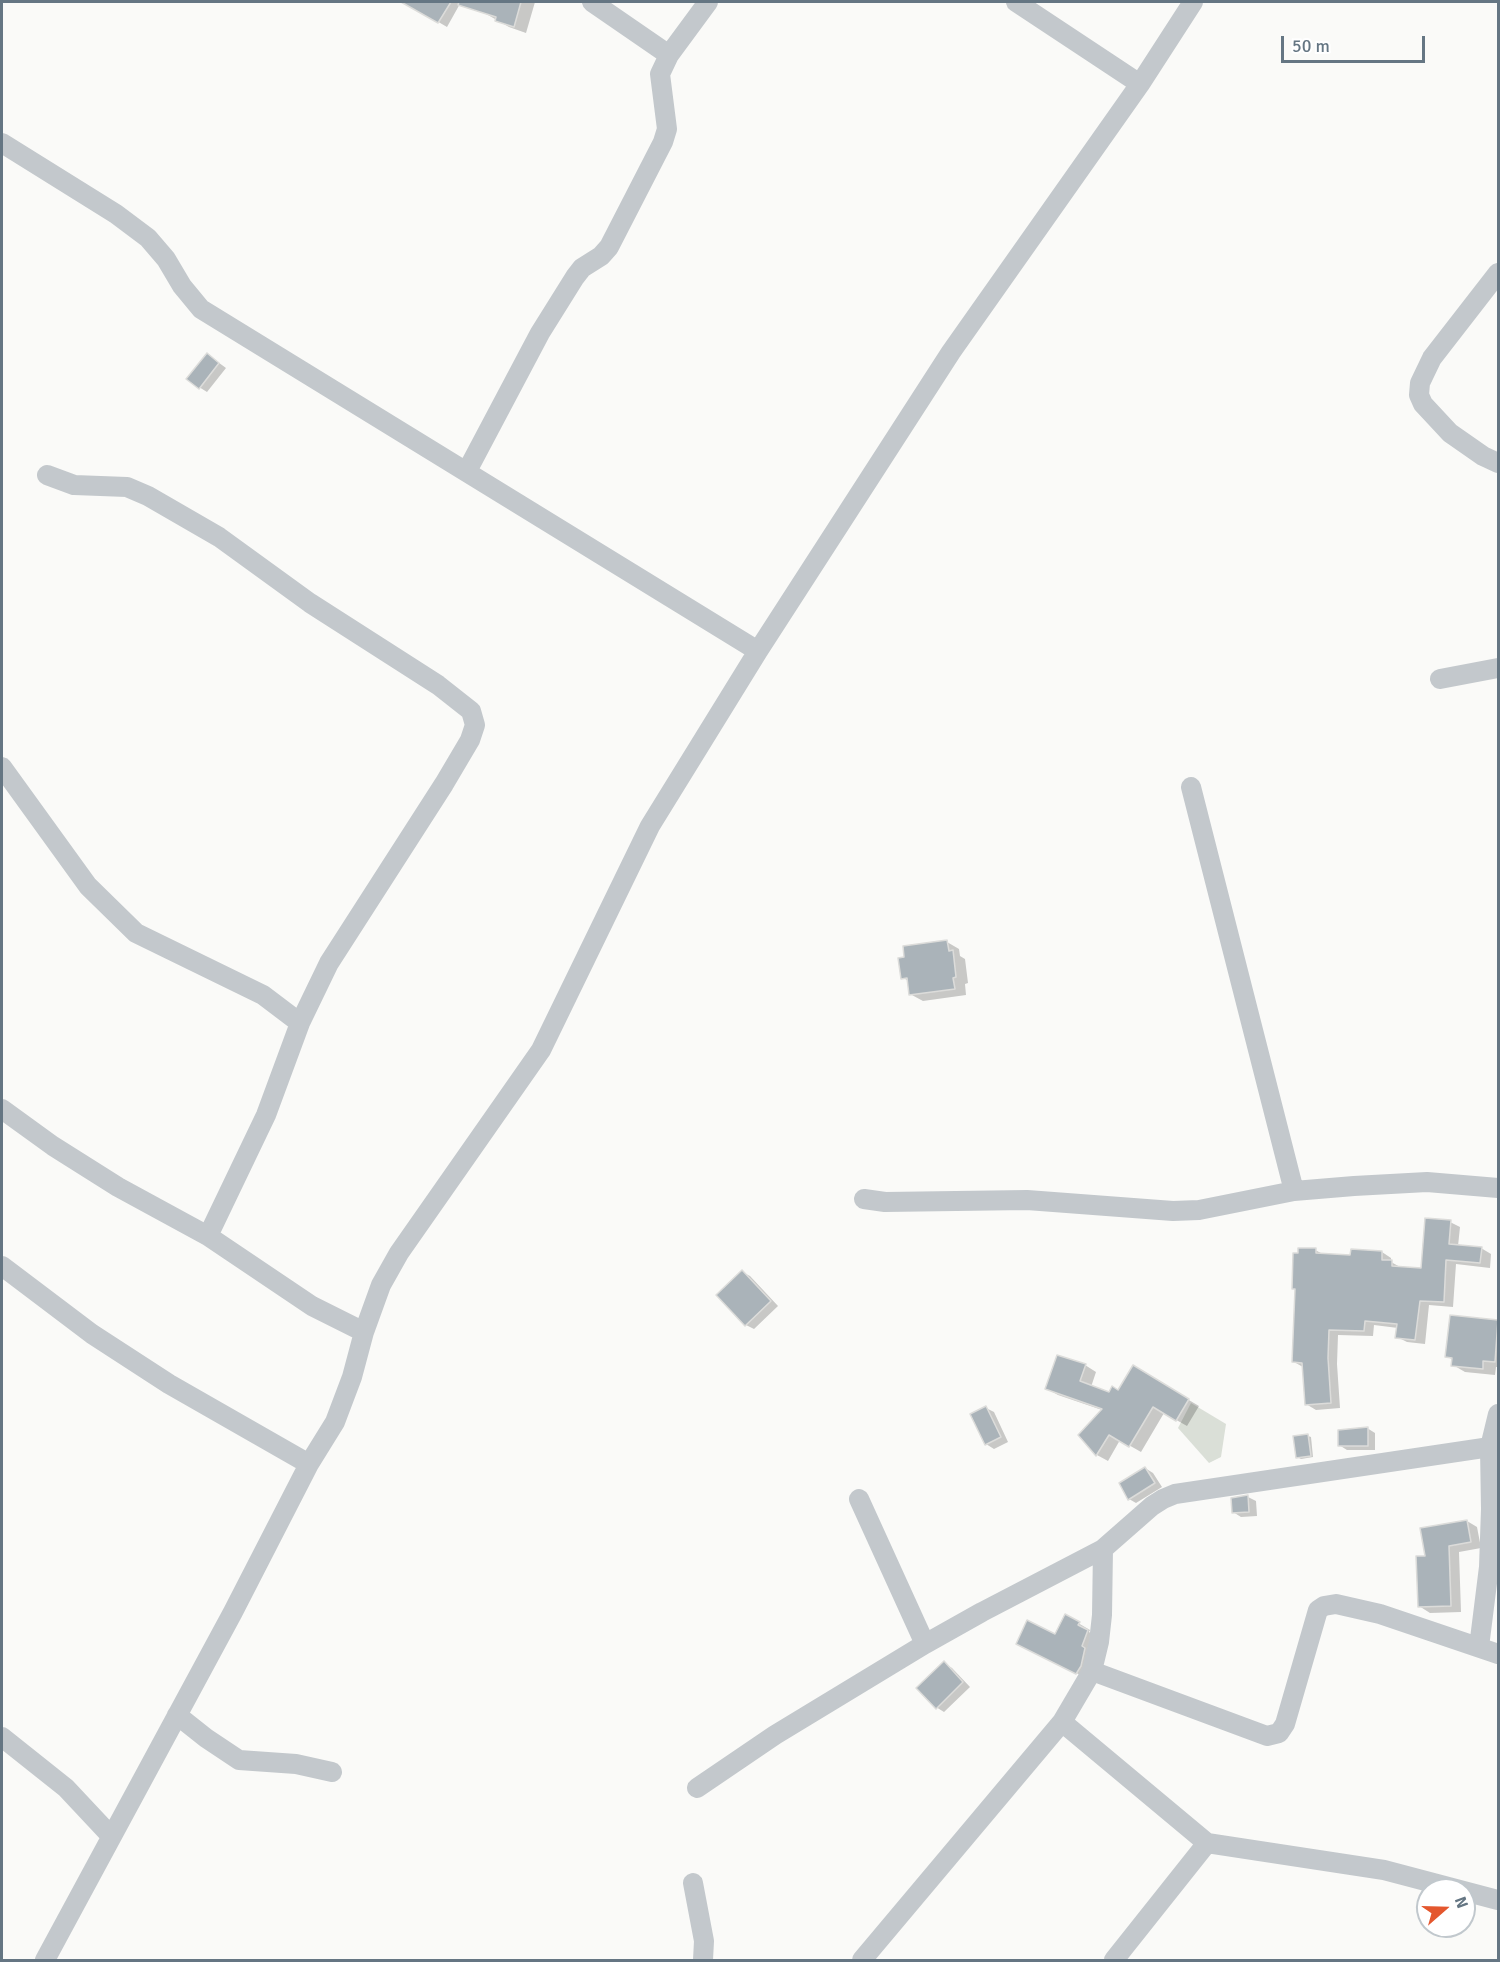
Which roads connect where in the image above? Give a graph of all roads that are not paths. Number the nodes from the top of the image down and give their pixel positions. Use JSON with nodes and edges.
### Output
{"nodes":[{"id":1,"x":592,"y":2,"type":"edge"},
{"id":2,"x":708,"y":2,"type":"edge"},
{"id":3,"x":1016,"y":2,"type":"edge"},
{"id":4,"x":1193,"y":2,"type":"edge"},
{"id":5,"x":669,"y":55,"type":"junction"},
{"id":6,"x":1140,"y":84,"type":"junction"},
{"id":7,"x":2,"y":143,"type":"edge"},
{"id":8,"x":1498,"y":273,"type":"edge"},
{"id":9,"x":1498,"y":463,"type":"edge"},
{"id":10,"x":466,"y":471,"type":"junction"},
{"id":11,"x":46,"y":475,"type":"dead end"},
{"id":12,"x":758,"y":651,"type":"junction"},
{"id":13,"x":1498,"y":668,"type":"edge"},
{"id":14,"x":1440,"y":679,"type":"dead end"},
{"id":15,"x":2,"y":767,"type":"edge"},
{"id":16,"x":1191,"y":787,"type":"dead end"},
{"id":17,"x":300,"y":1023,"type":"junction"},
{"id":18,"x":2,"y":1109,"type":"edge"},
{"id":19,"x":1498,"y":1188,"type":"edge"},
{"id":20,"x":1294,"y":1191,"type":"junction"},
{"id":21,"x":864,"y":1199,"type":"dead end"},
{"id":22,"x":208,"y":1236,"type":"junction"},
{"id":23,"x":6,"y":1277,"type":"edge"},
{"id":24,"x":364,"y":1332,"type":"junction"},
{"id":25,"x":1498,"y":1414,"type":"edge"},
{"id":26,"x":1490,"y":1447,"type":"junction"},
{"id":27,"x":309,"y":1464,"type":"junction"},
{"id":28,"x":859,"y":1500,"type":"dead end"},
{"id":29,"x":1103,"y":1549,"type":"junction"},
{"id":30,"x":925,"y":1644,"type":"junction"},
{"id":31,"x":1479,"y":1647,"type":"junction"},
{"id":32,"x":1498,"y":1654,"type":"edge"},
{"id":33,"x":1092,"y":1671,"type":"junction"},
{"id":34,"x":177,"y":1715,"type":"junction"},
{"id":35,"x":1062,"y":1722,"type":"junction"},
{"id":36,"x":2,"y":1737,"type":"edge"},
{"id":37,"x":332,"y":1772,"type":"dead end"},
{"id":38,"x":697,"y":1788,"type":"dead end"},
{"id":39,"x":111,"y":1836,"type":"junction"},
{"id":40,"x":1207,"y":1843,"type":"junction"},
{"id":41,"x":693,"y":1883,"type":"dead end"},
{"id":42,"x":1498,"y":1900,"type":"edge"},
{"id":43,"x":45,"y":1960,"type":"edge"},
{"id":44,"x":703,"y":1960,"type":"edge"},
{"id":45,"x":862,"y":1960,"type":"edge"},
{"id":46,"x":1114,"y":1960,"type":"edge"}],
"edges":[{"from":1,"to":5,"type":"street"},
{"from":2,"to":5,"type":"street"},
{"from":3,"to":6,"type":"street"},
{"from":4,"to":6,"type":"street"},
{"from":5,"to":10,"type":"street"},
{"from":6,"to":12,"type":"street"},
{"from":7,"to":10,"type":"street"},
{"from":8,"to":9,"type":"street"},
{"from":10,"to":12,"type":"street"},
{"from":11,"to":17,"type":"street"},
{"from":12,"to":24,"type":"street"},
{"from":13,"to":14,"type":"street"},
{"from":15,"to":17,"type":"street"},
{"from":16,"to":20,"type":"street"},
{"from":17,"to":22,"type":"street"},
{"from":18,"to":22,"type":"street"},
{"from":19,"to":20,"type":"street"},
{"from":20,"to":21,"type":"street"},
{"from":22,"to":24,"type":"street"},
{"from":23,"to":27,"type":"street"},
{"from":24,"to":27,"type":"street"},
{"from":25,"to":26,"type":"street"},
{"from":26,"to":29,"type":"street"},
{"from":26,"to":31,"type":"street"},
{"from":27,"to":34,"type":"street"},
{"from":28,"to":30,"type":"street"},
{"from":29,"to":30,"type":"street"},
{"from":29,"to":33,"type":"street"},
{"from":30,"to":38,"type":"street"},
{"from":31,"to":32,"type":"street"},
{"from":31,"to":33,"type":"street"},
{"from":33,"to":35,"type":"street"},
{"from":34,"to":37,"type":"street"},
{"from":34,"to":39,"type":"street"},
{"from":35,"to":40,"type":"street"},
{"from":35,"to":45,"type":"street"},
{"from":36,"to":39,"type":"street"},
{"from":39,"to":43,"type":"street"},
{"from":40,"to":42,"type":"street"},
{"from":40,"to":46,"type":"street"},
{"from":41,"to":44,"type":"street"}]}
